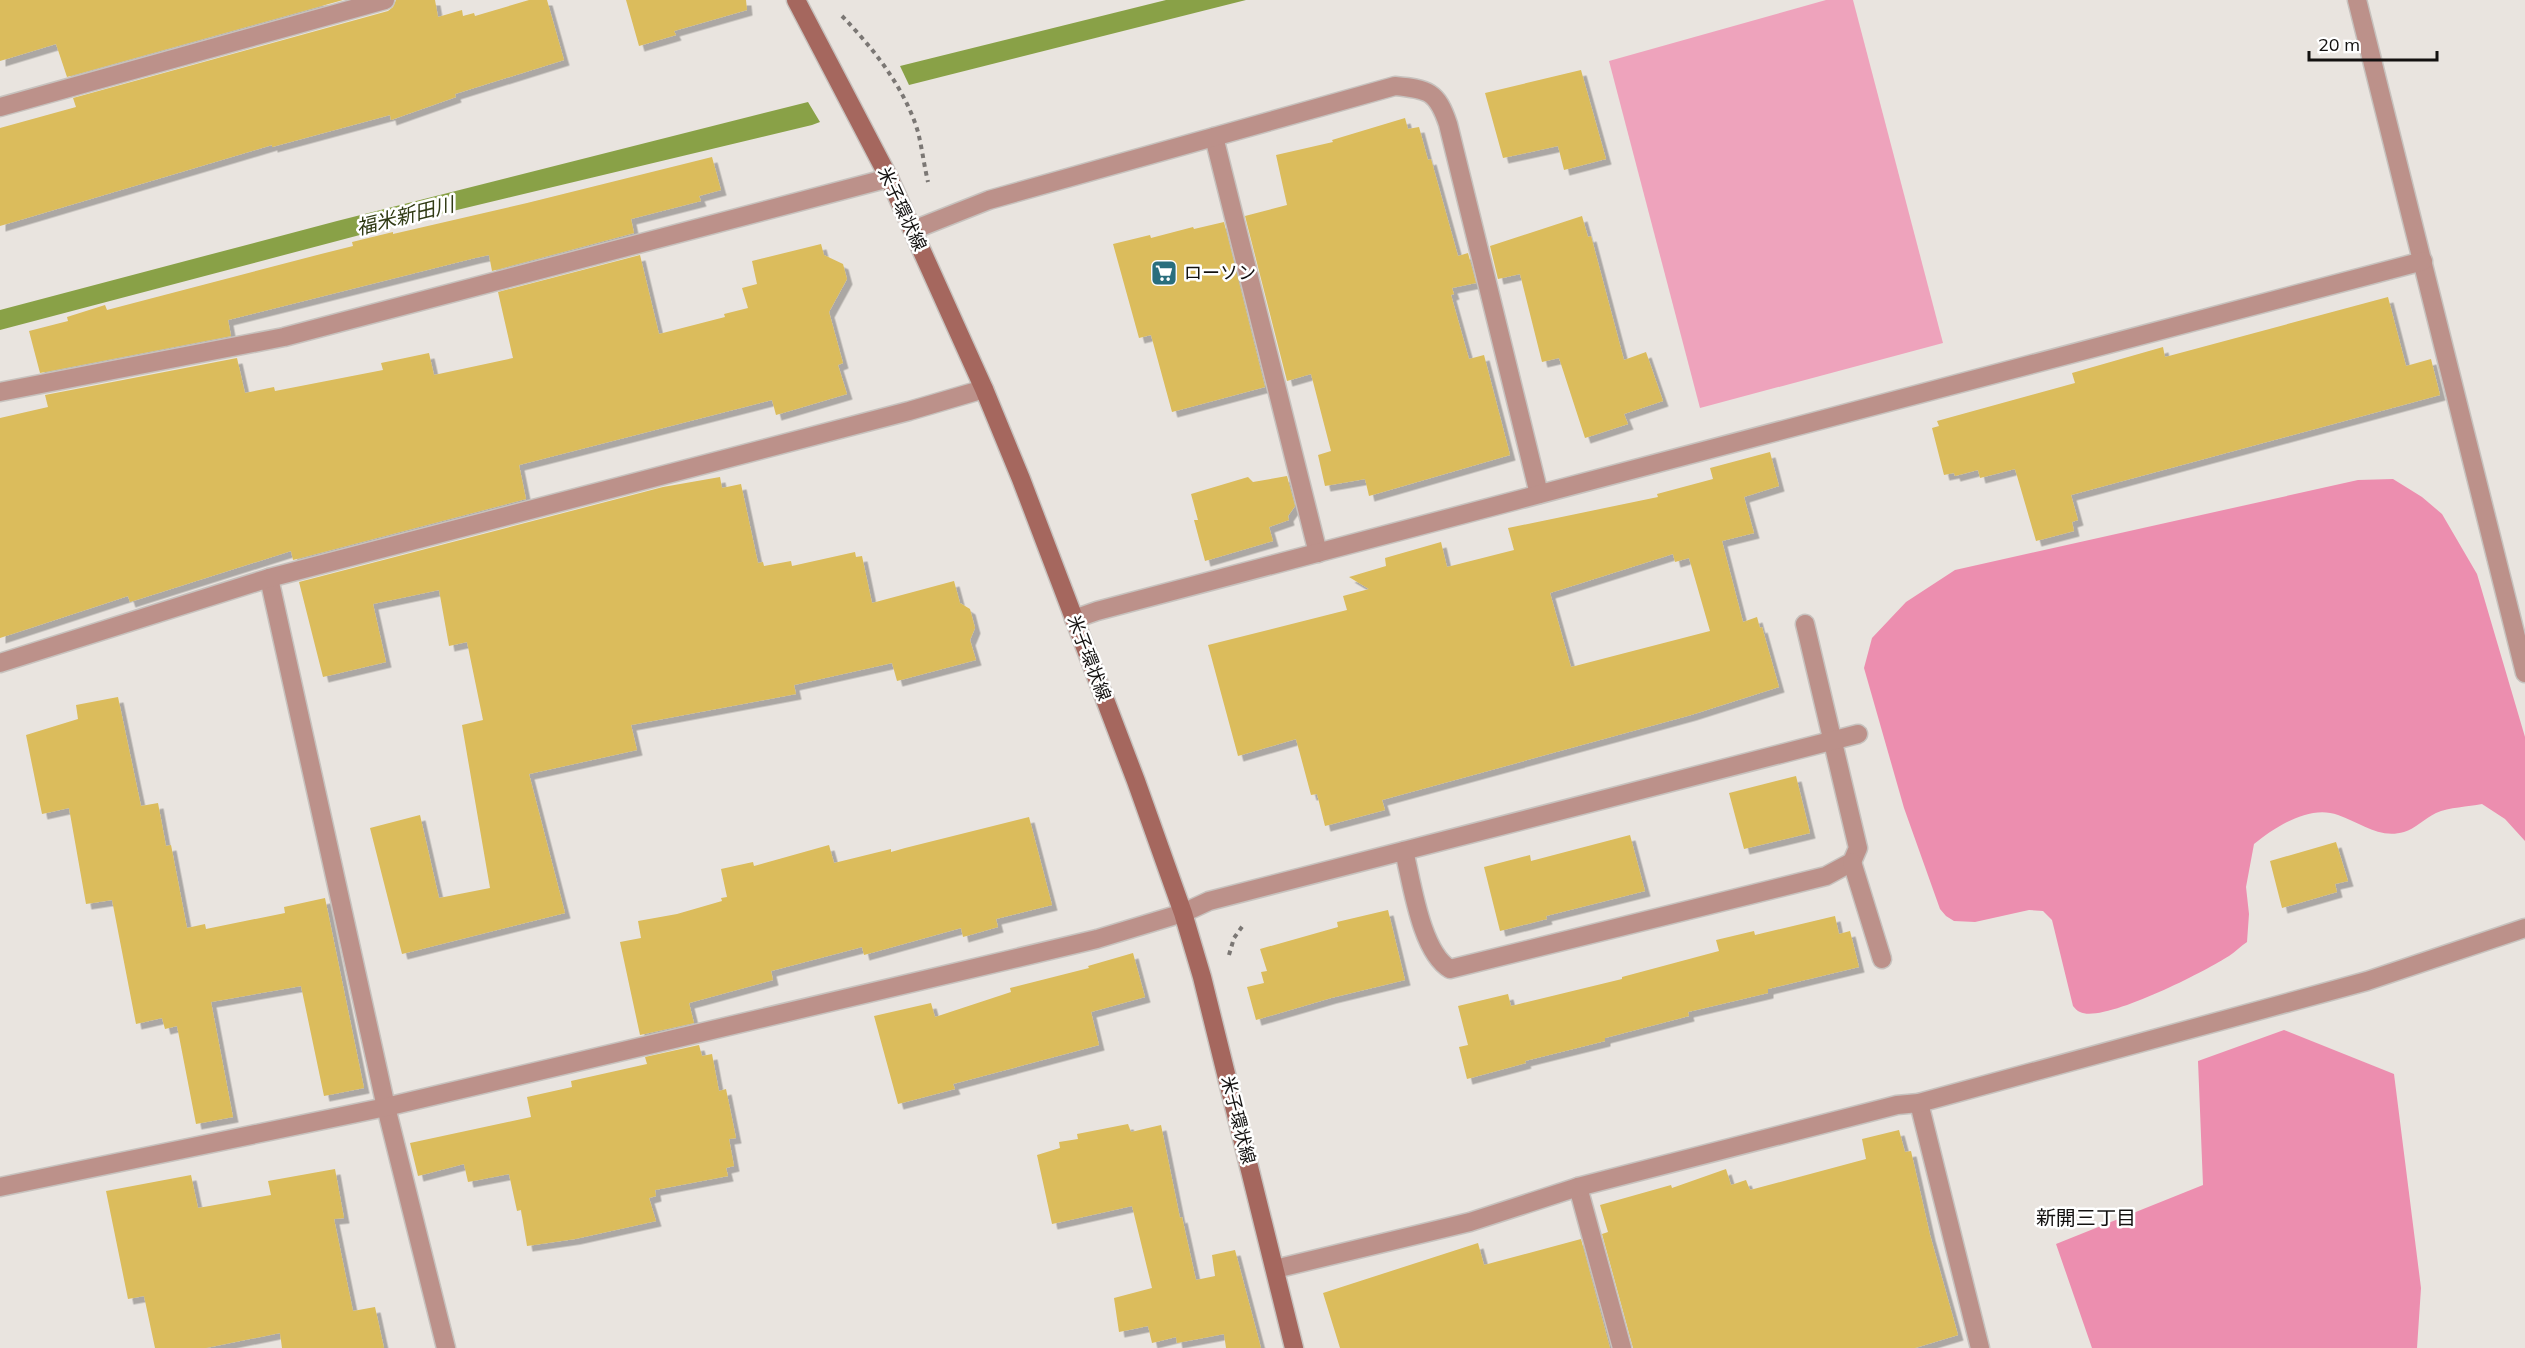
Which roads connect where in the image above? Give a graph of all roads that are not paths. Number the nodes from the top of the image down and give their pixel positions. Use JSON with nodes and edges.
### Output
{"nodes":[{"id":1,"x":385,"y":0,"type":"edge"},
{"id":2,"x":796,"y":0,"type":"edge"},
{"id":3,"x":2357,"y":0,"type":"edge"},
{"id":4,"x":0,"y":107,"type":"edge"},
{"id":5,"x":1214,"y":137,"type":"junction"},
{"id":6,"x":889,"y":178,"type":"junction"},
{"id":7,"x":913,"y":230,"type":"junction"},
{"id":8,"x":2423,"y":261,"type":"junction"},
{"id":9,"x":984,"y":389,"type":"junction"},
{"id":10,"x":0,"y":392,"type":"edge"},
{"id":11,"x":1539,"y":494,"type":"junction"},
{"id":12,"x":1318,"y":553,"type":"junction"},
{"id":13,"x":269,"y":578,"type":"junction"},
{"id":14,"x":1074,"y":619,"type":"junction"},
{"id":15,"x":1805,"y":624,"type":"dead end"},
{"id":16,"x":0,"y":663,"type":"edge"},
{"id":17,"x":2525,"y":673,"type":"edge"},
{"id":18,"x":1858,"y":734,"type":"dead end"},
{"id":19,"x":1834,"y":740,"type":"junction"},
{"id":20,"x":1404,"y":851,"type":"junction"},
{"id":21,"x":1852,"y":862,"type":"junction"},
{"id":22,"x":1182,"y":913,"type":"junction"},
{"id":23,"x":2525,"y":928,"type":"edge"},
{"id":24,"x":1882,"y":959,"type":"dead end"},
{"id":25,"x":1919,"y":1103,"type":"junction"},
{"id":26,"x":386,"y":1107,"type":"junction"},
{"id":27,"x":0,"y":1187,"type":"edge"},
{"id":28,"x":1578,"y":1187,"type":"junction"},
{"id":29,"x":1275,"y":1269,"type":"junction"},
{"id":30,"x":446,"y":1348,"type":"edge"},
{"id":31,"x":1294,"y":1348,"type":"edge"},
{"id":32,"x":1622,"y":1348,"type":"edge"},
{"id":33,"x":1980,"y":1348,"type":"edge"}],
"edges":[{"from":1,"to":4,"type":"street"},
{"from":2,"to":6,"type":"main road","name":"米子環状線"},
{"from":3,"to":8,"type":"street"},
{"from":5,"to":7,"type":"street"},
{"from":5,"to":11,"type":"street"},
{"from":5,"to":12,"type":"street"},
{"from":6,"to":7,"type":"main road","name":"米子環状線"},
{"from":6,"to":10,"type":"street"},
{"from":7,"to":9,"type":"main road","name":"米子環状線"},
{"from":8,"to":11,"type":"street"},
{"from":8,"to":17,"type":"street"},
{"from":9,"to":13,"type":"street"},
{"from":9,"to":14,"type":"main road","name":"米子環状線"},
{"from":11,"to":12,"type":"street"},
{"from":12,"to":14,"type":"street"},
{"from":13,"to":16,"type":"street"},
{"from":13,"to":26,"type":"street"},
{"from":14,"to":22,"type":"main road","name":"米子環状線"},
{"from":15,"to":19,"type":"street"},
{"from":18,"to":19,"type":"street"},
{"from":19,"to":20,"type":"street"},
{"from":19,"to":21,"type":"street"},
{"from":20,"to":21,"type":"street"},
{"from":20,"to":22,"type":"street"},
{"from":21,"to":24,"type":"street"},
{"from":22,"to":26,"type":"street"},
{"from":22,"to":29,"type":"main road","name":"米子環状線"},
{"from":23,"to":25,"type":"street"},
{"from":25,"to":28,"type":"street"},
{"from":25,"to":33,"type":"street"},
{"from":26,"to":27,"type":"street"},
{"from":26,"to":30,"type":"street"},
{"from":28,"to":29,"type":"street"},
{"from":28,"to":32,"type":"street"},
{"from":29,"to":31,"type":"main road","name":"米子環状線"}]}
